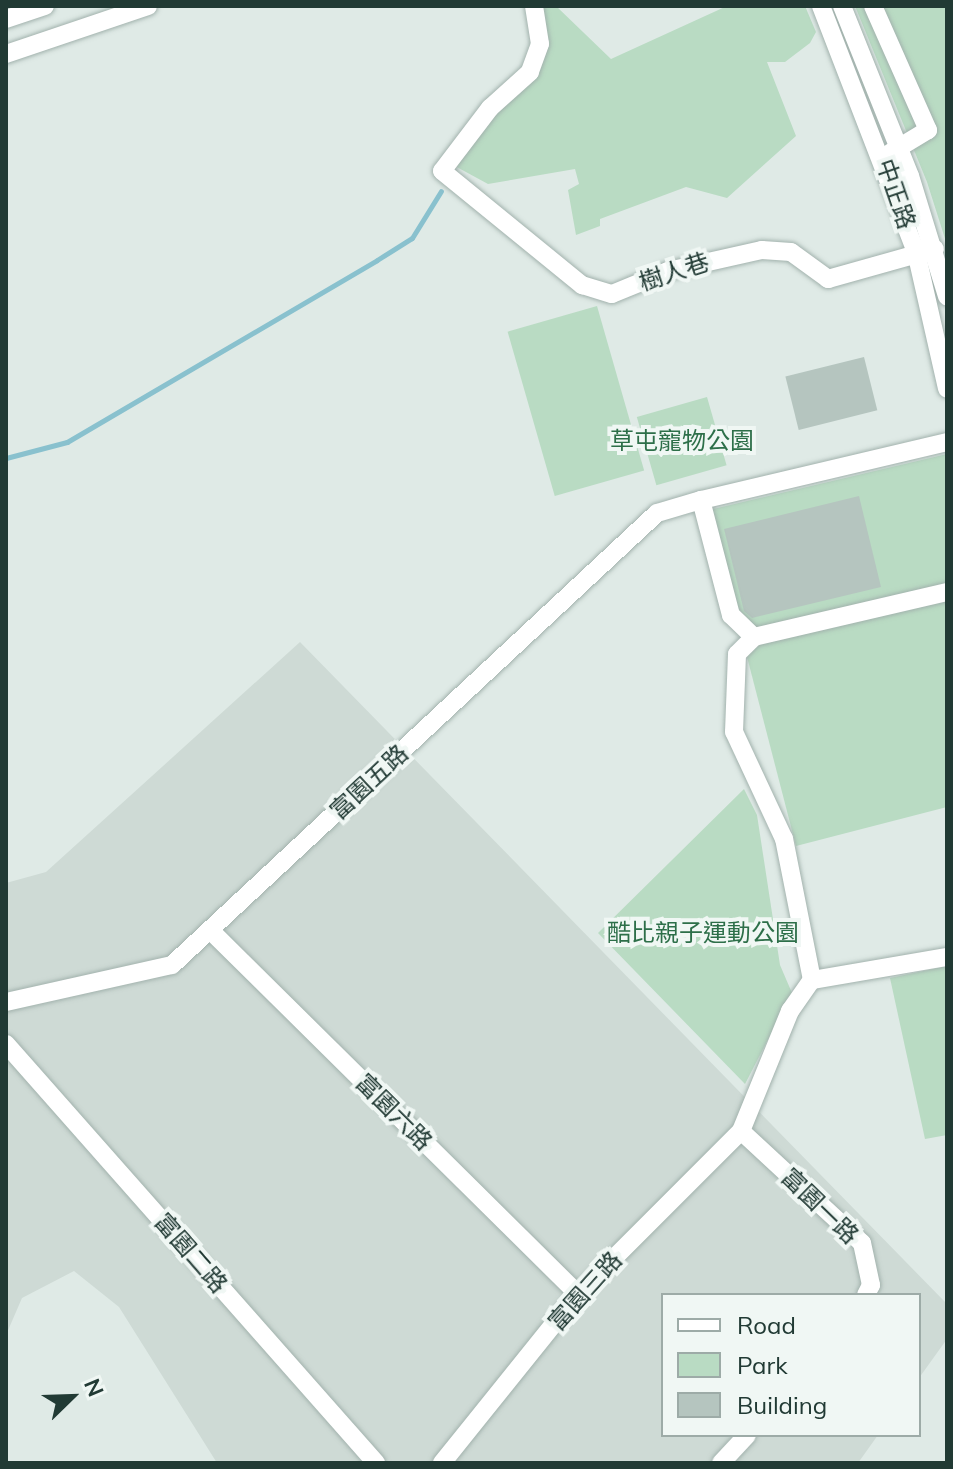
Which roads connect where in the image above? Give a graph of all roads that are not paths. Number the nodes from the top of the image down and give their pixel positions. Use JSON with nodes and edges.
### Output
{"nodes":[{"id":1,"x":45,"y":6,"type":"edge"},
{"id":2,"x":148,"y":6,"type":"edge"},
{"id":3,"x":534,"y":6,"type":"edge"},
{"id":4,"x":821,"y":6,"type":"edge"},
{"id":5,"x":842,"y":6,"type":"edge"},
{"id":6,"x":873,"y":6,"type":"edge"},
{"id":7,"x":6,"y":19,"type":"edge"},
{"id":8,"x":6,"y":54,"type":"edge"},
{"id":9,"x":892,"y":152,"type":"junction"},
{"id":10,"x":935,"y":249,"type":"junction"},
{"id":11,"x":916,"y":252,"type":"junction"},
{"id":12,"x":947,"y":296,"type":"edge"},
{"id":13,"x":947,"y":389,"type":"edge"},
{"id":14,"x":947,"y":442,"type":"edge"},
{"id":15,"x":701,"y":500,"type":"junction"},
{"id":16,"x":947,"y":592,"type":"edge"},
{"id":17,"x":754,"y":637,"type":"junction"},
{"id":18,"x":210,"y":930,"type":"junction"},
{"id":19,"x":947,"y":957,"type":"edge"},
{"id":20,"x":812,"y":980,"type":"junction"},
{"id":21,"x":6,"y":1002,"type":"edge"},
{"id":22,"x":6,"y":1044,"type":"edge"},
{"id":23,"x":741,"y":1131,"type":"junction"},
{"id":24,"x":867,"y":1293,"type":"edge"},
{"id":25,"x":578,"y":1294,"type":"junction"},
{"id":26,"x":745,"y":1437,"type":"edge"},
{"id":27,"x":376,"y":1463,"type":"edge"},
{"id":28,"x":442,"y":1463,"type":"edge"},
{"id":29,"x":721,"y":1463,"type":"edge"}],
"edges":[{"from":1,"to":7,"type":"street"},
{"from":2,"to":8,"type":"street"},
{"from":3,"to":11,"type":"street","name":"樹人巷"},
{"from":4,"to":9,"type":"street","name":"中正路"},
{"from":5,"to":9,"type":"street","name":"中正路"},
{"from":6,"to":9,"type":"street"},
{"from":9,"to":10,"type":"street","name":"中正路"},
{"from":9,"to":11,"type":"street","name":"中正路"},
{"from":10,"to":11,"type":"street","name":"樹人巷"},
{"from":10,"to":12,"type":"street","name":"中正路"},
{"from":11,"to":13,"type":"street","name":"中正路"},
{"from":14,"to":15,"type":"street","name":"富園五路"},
{"from":15,"to":17,"type":"street"},
{"from":15,"to":18,"type":"street","name":"富園五路"},
{"from":16,"to":17,"type":"street"},
{"from":17,"to":20,"type":"street"},
{"from":18,"to":21,"type":"street","name":"富園五路"},
{"from":18,"to":25,"type":"street","name":"富園六路"},
{"from":19,"to":20,"type":"street"},
{"from":20,"to":23,"type":"street"},
{"from":22,"to":27,"type":"street","name":"富園二路"},
{"from":23,"to":24,"type":"street","name":"富園一路"},
{"from":23,"to":25,"type":"street","name":"富園三路"},
{"from":25,"to":28,"type":"street","name":"富園三路"},
{"from":26,"to":29,"type":"street"}]}
